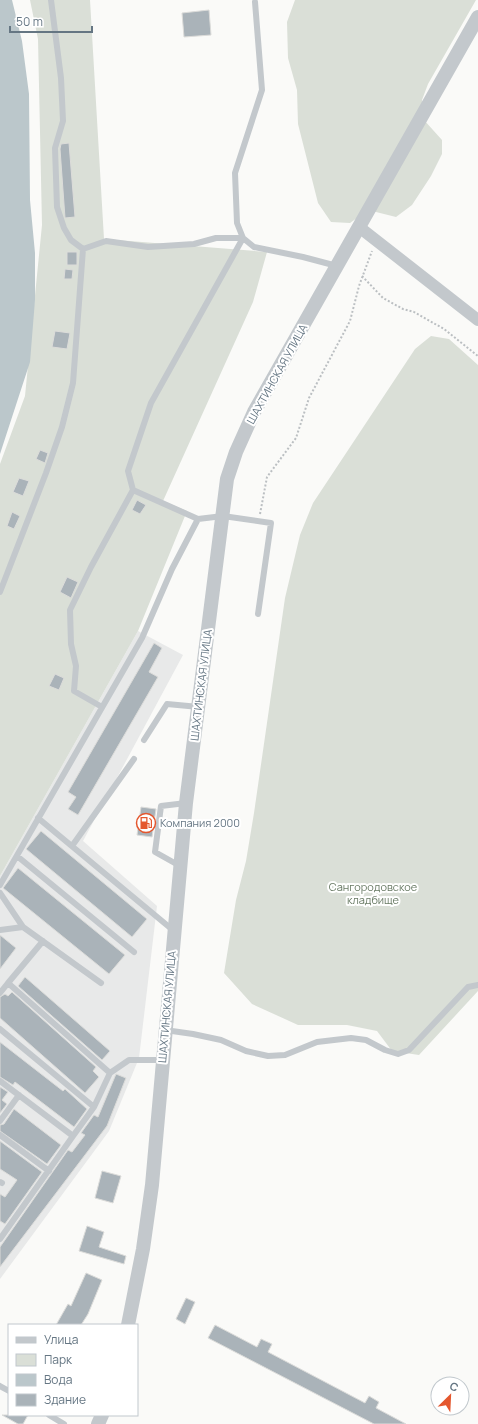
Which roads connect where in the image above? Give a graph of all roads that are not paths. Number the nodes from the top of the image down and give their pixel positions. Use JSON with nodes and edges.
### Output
{"nodes":[{"id":1,"x":51,"y":0,"type":"edge"},
{"id":2,"x":255,"y":2,"type":"dead end"},
{"id":3,"x":478,"y":17,"type":"edge"},
{"id":4,"x":359,"y":227,"type":"junction"},
{"id":5,"x":243,"y":238,"type":"junction"},
{"id":6,"x":82,"y":249,"type":"junction"},
{"id":7,"x":337,"y":266,"type":"junction"},
{"id":8,"x":478,"y":320,"type":"edge"},
{"id":9,"x":133,"y":490,"type":"junction"},
{"id":10,"x":223,"y":516,"type":"junction"},
{"id":11,"x":198,"y":519,"type":"junction"},
{"id":12,"x":0,"y":592,"type":"edge"},
{"id":13,"x":258,"y":614,"type":"dead end"},
{"id":14,"x":102,"y":706,"type":"junction"},
{"id":15,"x":198,"y":707,"type":"junction"},
{"id":16,"x":144,"y":740,"type":"dead end"},
{"id":17,"x":134,"y":759,"type":"dead end"},
{"id":18,"x":186,"y":803,"type":"junction"},
{"id":19,"x":38,"y":818,"type":"junction"},
{"id":20,"x":72,"y":846,"type":"junction"},
{"id":21,"x":17,"y":856,"type":"junction"},
{"id":22,"x":181,"y":867,"type":"junction"},
{"id":23,"x":0,"y":885,"type":"edge"},
{"id":24,"x":0,"y":893,"type":"edge"},
{"id":25,"x":23,"y":927,"type":"junction"},
{"id":26,"x":0,"y":930,"type":"edge"},
{"id":27,"x":174,"y":931,"type":"junction"},
{"id":28,"x":43,"y":941,"type":"junction"},
{"id":29,"x":134,"y":952,"type":"dead end"},
{"id":30,"x":8,"y":983,"type":"junction"},
{"id":31,"x":101,"y":983,"type":"dead end"},
{"id":32,"x":478,"y":985,"type":"edge"},
{"id":33,"x":0,"y":993,"type":"edge"},
{"id":34,"x":0,"y":1029,"type":"edge"},
{"id":35,"x":165,"y":1030,"type":"junction"},
{"id":36,"x":162,"y":1060,"type":"junction"},
{"id":37,"x":110,"y":1073,"type":"junction"},
{"id":38,"x":0,"y":1081,"type":"edge"},
{"id":39,"x":19,"y":1095,"type":"junction"},
{"id":40,"x":94,"y":1107,"type":"junction"},
{"id":41,"x":0,"y":1121,"type":"edge"},
{"id":42,"x":0,"y":1135,"type":"edge"},
{"id":43,"x":73,"y":1136,"type":"junction"},
{"id":44,"x":49,"y":1171,"type":"junction"},
{"id":45,"x":1,"y":1236,"type":"edge"},
{"id":46,"x":128,"y":1324,"type":"edge"},
{"id":47,"x":51,"y":1416,"type":"edge"},
{"id":48,"x":64,"y":1424,"type":"edge"}],
"edges":[{"from":1,"to":6,"type":"lane"},
{"from":2,"to":5,"type":"lane"},
{"from":3,"to":4,"type":"street","name":"ШАХТИНСКАЯ УЛИЦА"},
{"from":4,"to":7,"type":"street","name":"ШАХТИНСКАЯ УЛИЦА"},
{"from":4,"to":8,"type":"street"},
{"from":5,"to":6,"type":"lane"},
{"from":5,"to":7,"type":"lane"},
{"from":5,"to":9,"type":"lane"},
{"from":6,"to":12,"type":"lane"},
{"from":7,"to":10,"type":"street","name":"ШАХТИНСКАЯ УЛИЦА"},
{"from":9,"to":11,"type":"lane"},
{"from":9,"to":14,"type":"lane"},
{"from":10,"to":11,"type":"lane"},
{"from":10,"to":13,"type":"lane"},
{"from":10,"to":15,"type":"street","name":"ШАХТИНСКАЯ УЛИЦА"},
{"from":11,"to":14,"type":"lane"},
{"from":14,"to":19,"type":"lane"},
{"from":15,"to":16,"type":"lane"},
{"from":15,"to":18,"type":"street","name":"ШАХТИНСКАЯ УЛИЦА"},
{"from":17,"to":20,"type":"lane"},
{"from":18,"to":22,"type":"street","name":"ШАХТИНСКАЯ УЛИЦА"},
{"from":18,"to":22,"type":"lane"},
{"from":19,"to":20,"type":"lane"},
{"from":19,"to":21,"type":"lane"},
{"from":20,"to":27,"type":"lane"},
{"from":21,"to":23,"type":"lane"},
{"from":21,"to":29,"type":"lane"},
{"from":22,"to":27,"type":"street","name":"ШАХТИНСКАЯ УЛИЦА"},
{"from":24,"to":25,"type":"lane"},
{"from":25,"to":26,"type":"lane"},
{"from":25,"to":28,"type":"lane"},
{"from":27,"to":35,"type":"street","name":"ШАХТИНСКАЯ УЛИЦА"},
{"from":28,"to":30,"type":"lane"},
{"from":28,"to":31,"type":"lane"},
{"from":30,"to":33,"type":"lane"},
{"from":30,"to":37,"type":"lane"},
{"from":32,"to":35,"type":"lane"},
{"from":34,"to":40,"type":"lane"},
{"from":35,"to":36,"type":"street","name":"ШАХТИНСКАЯ УЛИЦА"},
{"from":36,"to":37,"type":"lane"},
{"from":36,"to":46,"type":"street","name":"ШАХТИНСКАЯ УЛИЦА"},
{"from":37,"to":40,"type":"lane"},
{"from":38,"to":39,"type":"lane"},
{"from":39,"to":41,"type":"lane"},
{"from":39,"to":43,"type":"lane"},
{"from":40,"to":43,"type":"lane"},
{"from":42,"to":44,"type":"lane"},
{"from":43,"to":44,"type":"lane"},
{"from":44,"to":45,"type":"lane"},
{"from":47,"to":48,"type":"lane"}]}
